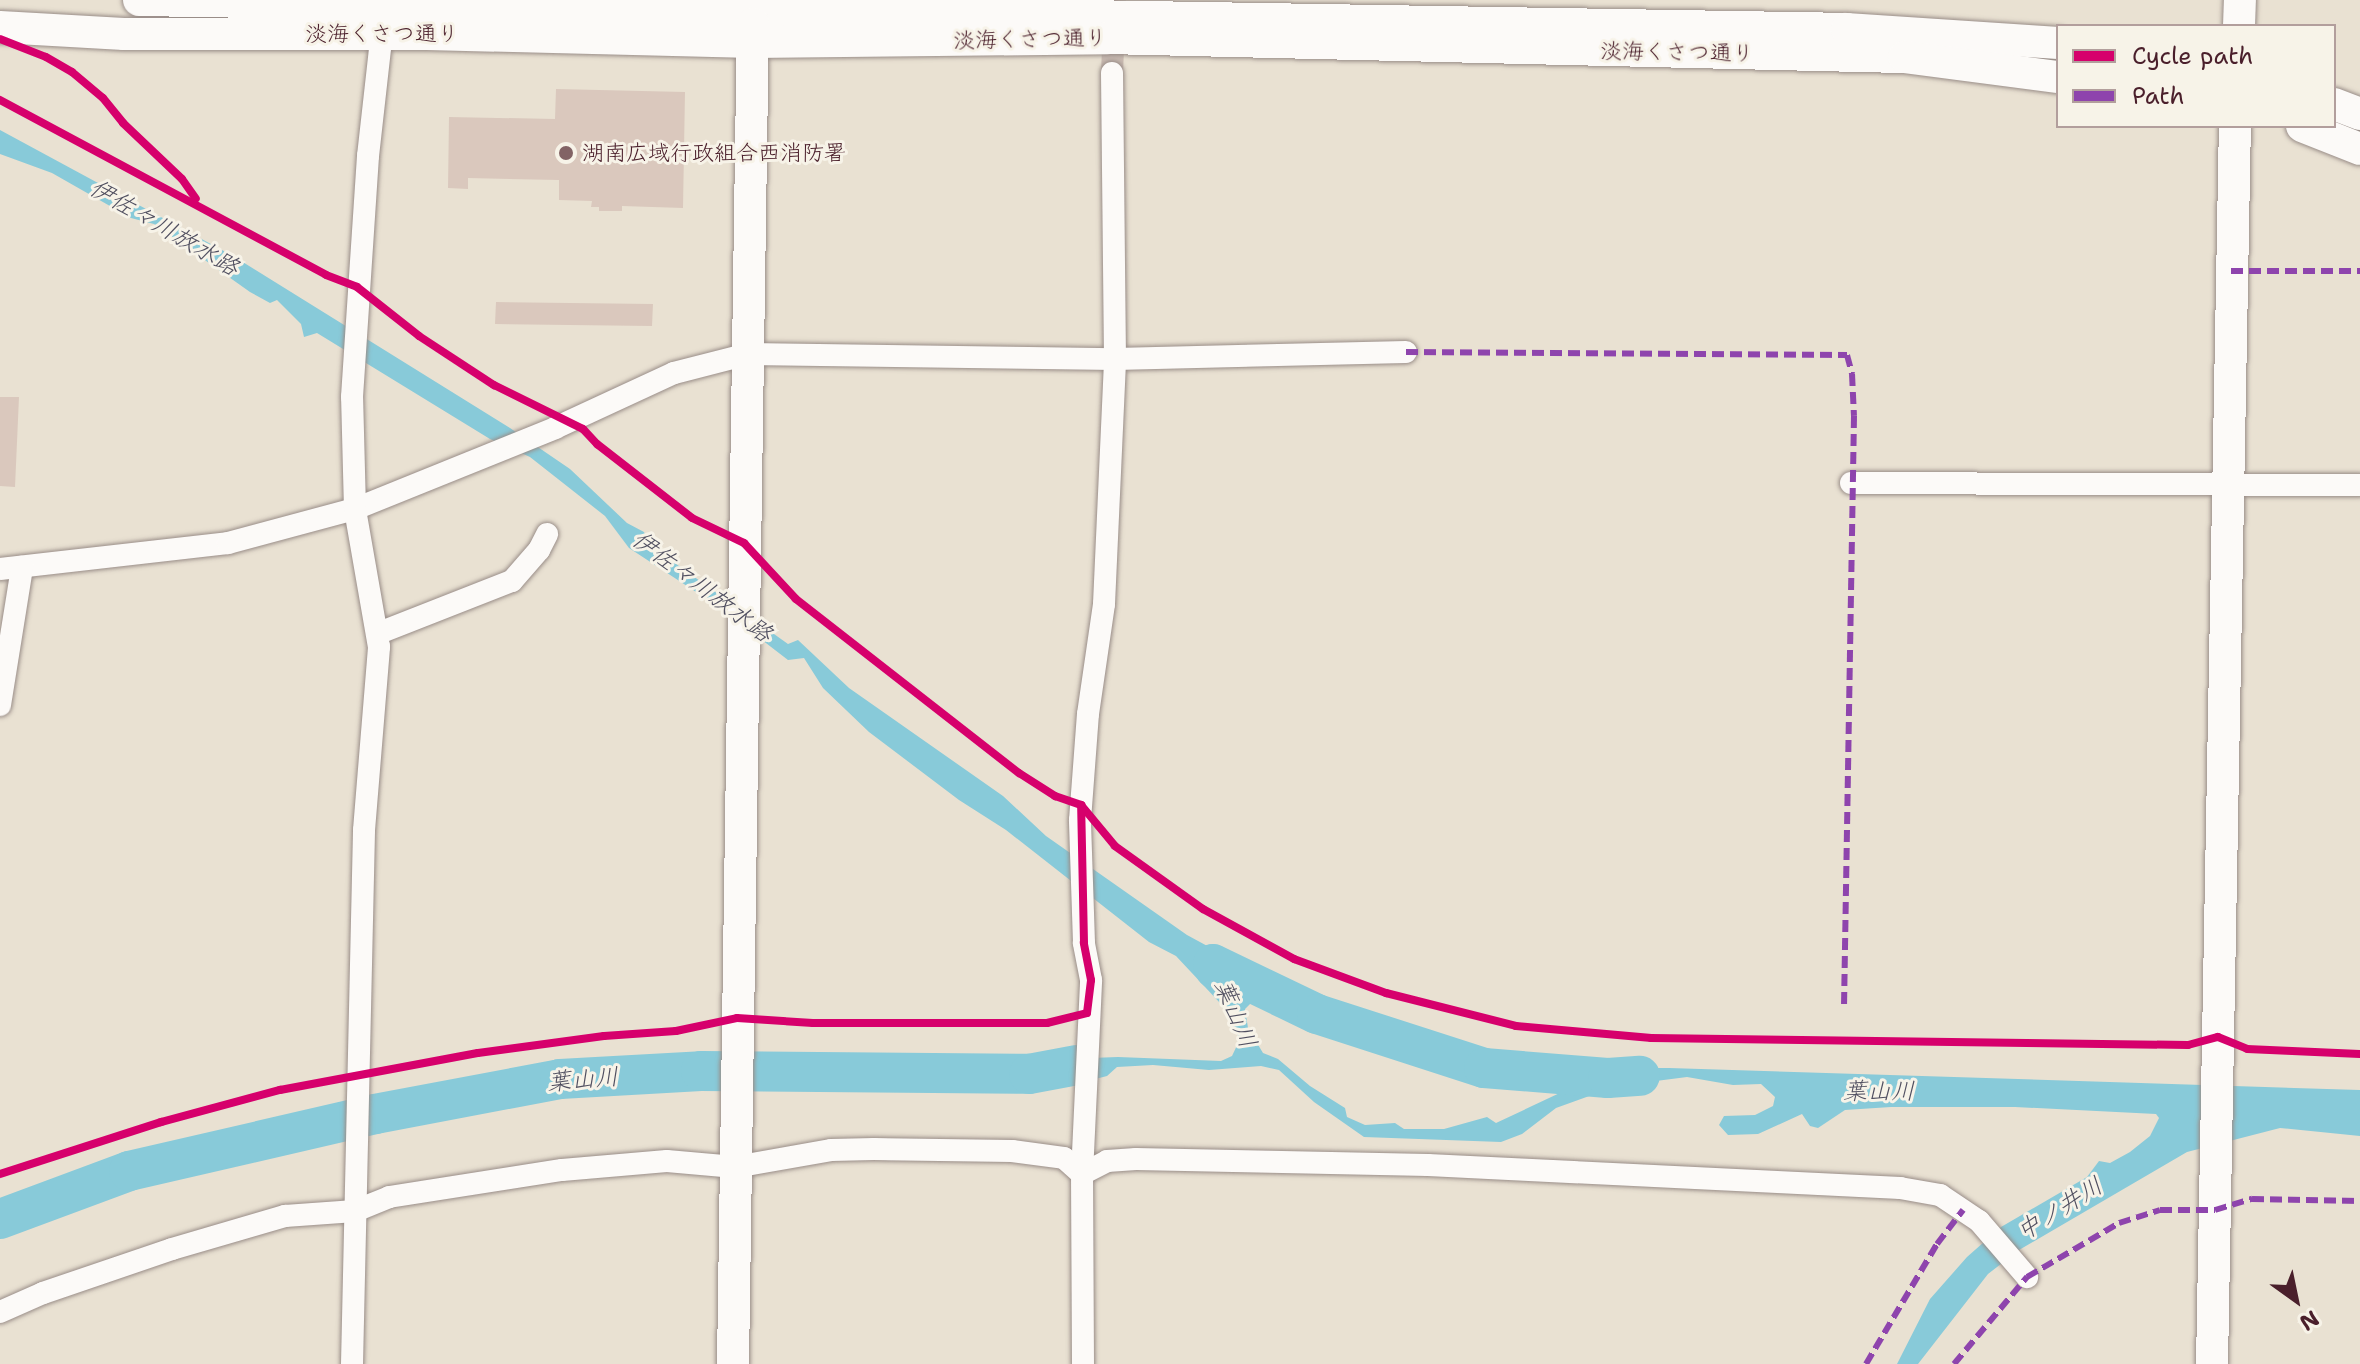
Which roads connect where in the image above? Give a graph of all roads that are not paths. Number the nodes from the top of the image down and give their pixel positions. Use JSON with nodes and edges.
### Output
{"nodes":[{"id":1,"x":139,"y":0,"type":"edge"},
{"id":2,"x":2240,"y":0,"type":"edge"},
{"id":3,"x":385,"y":1,"type":"edge"},
{"id":4,"x":753,"y":9,"type":"junction"},
{"id":5,"x":2239,"y":24,"type":"edge"},
{"id":6,"x":0,"y":27,"type":"edge"},
{"id":7,"x":382,"y":34,"type":"junction"},
{"id":8,"x":753,"y":42,"type":"junction"},
{"id":9,"x":2056,"y":43,"type":"edge"},
{"id":10,"x":1112,"y":73,"type":"tunnel mouth"},
{"id":11,"x":2056,"y":77,"type":"edge"},
{"id":12,"x":2336,"y":105,"type":"edge"},
{"id":13,"x":2360,"y":114,"type":"edge"},
{"id":14,"x":2235,"y":128,"type":"edge"},
{"id":15,"x":2307,"y":128,"type":"edge"},
{"id":16,"x":2360,"y":149,"type":"edge"},
{"id":17,"x":1406,"y":352,"type":"dead end"},
{"id":18,"x":748,"y":354,"type":"junction"},
{"id":19,"x":1115,"y":359,"type":"junction"},
{"id":20,"x":1851,"y":483,"type":"dead end"},
{"id":21,"x":2226,"y":485,"type":"junction"},
{"id":22,"x":2360,"y":485,"type":"edge"},
{"id":23,"x":355,"y":509,"type":"junction"},
{"id":24,"x":547,"y":534,"type":"dead end"},
{"id":25,"x":11,"y":568,"type":"edge"},
{"id":26,"x":379,"y":633,"type":"junction"},
{"id":27,"x":0,"y":705,"type":"edge"},
{"id":28,"x":735,"y":1167,"type":"junction"},
{"id":29,"x":1082,"y":1174,"type":"junction"},
{"id":30,"x":355,"y":1207,"type":"junction"},
{"id":31,"x":2027,"y":1277,"type":"dead end"},
{"id":32,"x":0,"y":1312,"type":"edge"},
{"id":33,"x":352,"y":1364,"type":"edge"},
{"id":34,"x":733,"y":1364,"type":"edge"},
{"id":35,"x":1083,"y":1364,"type":"edge"},
{"id":36,"x":2212,"y":1364,"type":"edge"}],
"edges":[{"from":1,"to":3,"type":"street","name":"淡海くさつ通り"},
{"from":2,"to":5,"type":"street"},
{"from":3,"to":4,"type":"street","name":"淡海くさつ通り"},
{"from":3,"to":7,"type":"street"},
{"from":4,"to":8,"type":"street"},
{"from":4,"to":9,"type":"street","name":"淡海くさつ通り"},
{"from":6,"to":7,"type":"street","name":"淡海くさつ通り"},
{"from":7,"to":8,"type":"street","name":"淡海くさつ通り"},
{"from":7,"to":23,"type":"street"},
{"from":8,"to":11,"type":"street","name":"淡海くさつ通り"},
{"from":8,"to":18,"type":"street"},
{"from":10,"to":19,"type":"street"},
{"from":12,"to":13,"type":"street"},
{"from":14,"to":21,"type":"street"},
{"from":15,"to":16,"type":"street"},
{"from":17,"to":19,"type":"street"},
{"from":18,"to":19,"type":"street"},
{"from":18,"to":23,"type":"street"},
{"from":18,"to":28,"type":"street"},
{"from":19,"to":29,"type":"street"},
{"from":20,"to":21,"type":"street"},
{"from":21,"to":22,"type":"street"},
{"from":21,"to":36,"type":"street"},
{"from":23,"to":25,"type":"street"},
{"from":23,"to":26,"type":"street"},
{"from":24,"to":26,"type":"street"},
{"from":25,"to":27,"type":"street"},
{"from":26,"to":30,"type":"street"},
{"from":28,"to":29,"type":"street"},
{"from":28,"to":30,"type":"street"},
{"from":28,"to":34,"type":"street"},
{"from":29,"to":31,"type":"street"},
{"from":29,"to":35,"type":"street"},
{"from":30,"to":32,"type":"street"},
{"from":30,"to":33,"type":"street"}]}
